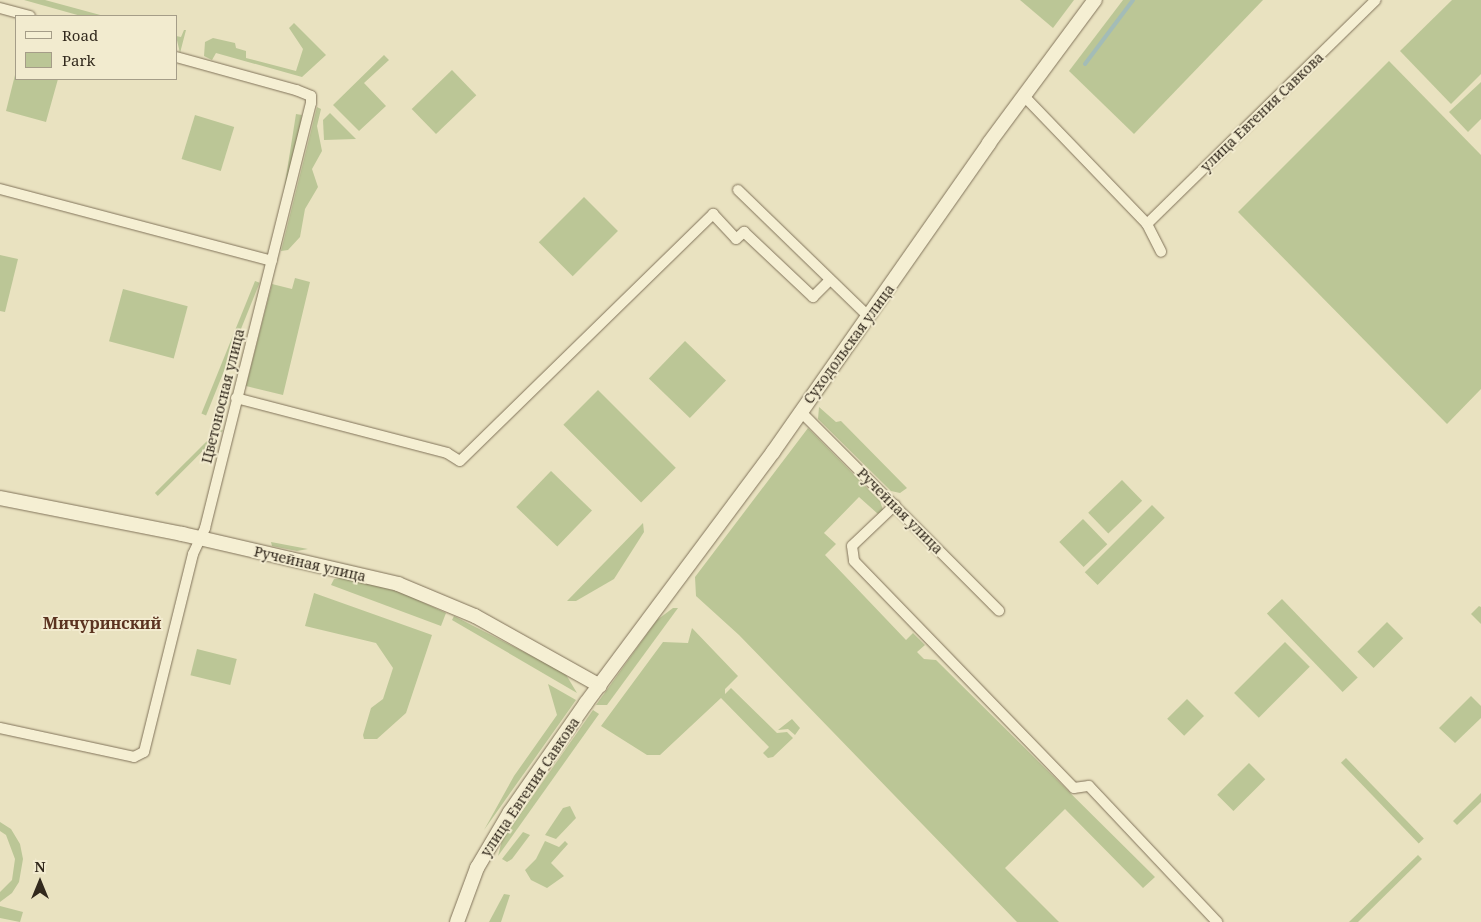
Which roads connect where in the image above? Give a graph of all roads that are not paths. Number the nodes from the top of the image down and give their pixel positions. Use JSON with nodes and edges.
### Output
{"nodes":[{"id":1,"x":1095,"y":0,"type":"edge"},
{"id":2,"x":1376,"y":0,"type":"edge"},
{"id":3,"x":0,"y":8,"type":"edge"},
{"id":4,"x":26,"y":15,"type":"edge"},
{"id":5,"x":178,"y":57,"type":"edge"},
{"id":6,"x":1023,"y":95,"type":"junction"},
{"id":7,"x":0,"y":189,"type":"edge"},
{"id":8,"x":738,"y":190,"type":"dead end"},
{"id":9,"x":1148,"y":224,"type":"junction"},
{"id":10,"x":1161,"y":252,"type":"dead end"},
{"id":11,"x":272,"y":260,"type":"junction"},
{"id":12,"x":830,"y":280,"type":"junction"},
{"id":13,"x":869,"y":317,"type":"junction"},
{"id":14,"x":236,"y":398,"type":"junction"},
{"id":15,"x":800,"y":411,"type":"junction"},
{"id":16,"x":0,"y":498,"type":"edge"},
{"id":17,"x":895,"y":505,"type":"junction"},
{"id":18,"x":201,"y":539,"type":"junction"},
{"id":19,"x":999,"y":612,"type":"dead end"},
{"id":20,"x":600,"y":686,"type":"junction"},
{"id":21,"x":0,"y":728,"type":"edge"},
{"id":22,"x":457,"y":922,"type":"edge"},
{"id":23,"x":1217,"y":922,"type":"edge"}],
"edges":[{"from":1,"to":6,"type":"main road","name":"Суходольская улица"},
{"from":2,"to":9,"type":"street","name":"улица Евгения Савкова"},
{"from":3,"to":4,"type":"street"},
{"from":5,"to":11,"type":"street","name":"Цветоносная улица"},
{"from":6,"to":9,"type":"street"},
{"from":6,"to":13,"type":"main road","name":"Суходольская улица"},
{"from":7,"to":11,"type":"street"},
{"from":8,"to":12,"type":"street"},
{"from":9,"to":10,"type":"street"},
{"from":11,"to":14,"type":"street","name":"Цветоносная улица"},
{"from":12,"to":13,"type":"street"},
{"from":12,"to":14,"type":"street"},
{"from":13,"to":15,"type":"main road","name":"Суходольская улица"},
{"from":14,"to":18,"type":"street","name":"Цветоносная улица"},
{"from":15,"to":17,"type":"street","name":"Ручейная улица"},
{"from":15,"to":20,"type":"main road","name":"Суходольская улица"},
{"from":16,"to":18,"type":"main road","name":"Ручейная улица"},
{"from":17,"to":19,"type":"street","name":"Ручейная улица"},
{"from":17,"to":23,"type":"street"},
{"from":18,"to":20,"type":"main road","name":"Ручейная улица"},
{"from":18,"to":21,"type":"street","name":"Цветоносная улица"},
{"from":20,"to":22,"type":"main road","name":"улица Евгения Савкова"}]}
